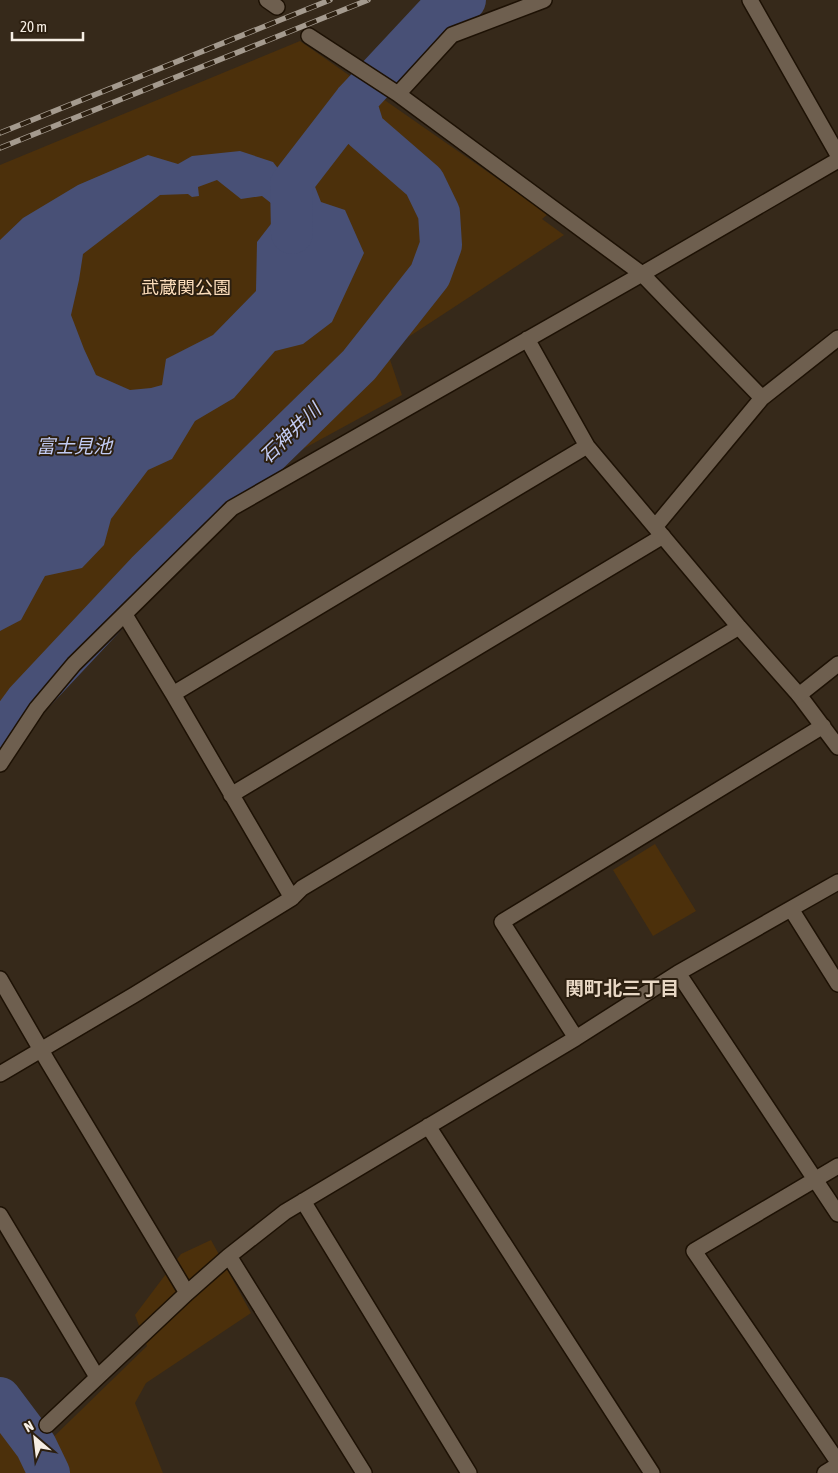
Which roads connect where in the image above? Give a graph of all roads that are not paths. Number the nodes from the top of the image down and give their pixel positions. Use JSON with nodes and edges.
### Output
{"nodes":[{"id":1,"x":544,"y":0,"type":"edge"},
{"id":2,"x":750,"y":0,"type":"edge"},
{"id":3,"x":309,"y":36,"type":"dead end"},
{"id":4,"x":393,"y":91,"type":"junction"},
{"id":5,"x":838,"y":155,"type":"edge"},
{"id":6,"x":838,"y":160,"type":"edge"},
{"id":7,"x":642,"y":274,"type":"junction"},
{"id":8,"x":838,"y":338,"type":"edge"},
{"id":9,"x":527,"y":339,"type":"junction"},
{"id":10,"x":762,"y":398,"type":"junction"},
{"id":11,"x":587,"y":446,"type":"junction"},
{"id":12,"x":659,"y":532,"type":"junction"},
{"id":13,"x":125,"y":615,"type":"junction"},
{"id":14,"x":739,"y":627,"type":"junction"},
{"id":15,"x":838,"y":664,"type":"edge"},
{"id":16,"x":173,"y":694,"type":"junction"},
{"id":17,"x":799,"y":695,"type":"junction"},
{"id":18,"x":823,"y":726,"type":"junction"},
{"id":19,"x":838,"y":747,"type":"edge"},
{"id":20,"x":0,"y":764,"type":"edge"},
{"id":21,"x":232,"y":795,"type":"junction"},
{"id":22,"x":838,"y":882,"type":"edge"},
{"id":23,"x":292,"y":898,"type":"junction"},
{"id":24,"x":791,"y":909,"type":"junction"},
{"id":25,"x":678,"y":974,"type":"junction"},
{"id":26,"x":0,"y":980,"type":"edge"},
{"id":27,"x":838,"y":984,"type":"edge"},
{"id":28,"x":576,"y":1038,"type":"junction"},
{"id":29,"x":40,"y":1050,"type":"junction"},
{"id":30,"x":0,"y":1074,"type":"edge"},
{"id":31,"x":428,"y":1126,"type":"junction"},
{"id":32,"x":838,"y":1166,"type":"edge"},
{"id":33,"x":815,"y":1180,"type":"junction"},
{"id":34,"x":303,"y":1201,"type":"junction"},
{"id":35,"x":838,"y":1214,"type":"edge"},
{"id":36,"x":0,"y":1215,"type":"edge"},
{"id":37,"x":230,"y":1256,"type":"junction"},
{"id":38,"x":187,"y":1293,"type":"junction"},
{"id":39,"x":97,"y":1377,"type":"junction"},
{"id":40,"x":46,"y":1425,"type":"dead end"},
{"id":41,"x":838,"y":1463,"type":"edge"},
{"id":42,"x":364,"y":1473,"type":"edge"},
{"id":43,"x":468,"y":1473,"type":"edge"},
{"id":44,"x":652,"y":1473,"type":"edge"},
{"id":45,"x":825,"y":1473,"type":"edge"}],
"edges":[{"from":1,"to":4,"type":"street"},
{"from":2,"to":5,"type":"street"},
{"from":3,"to":4,"type":"street"},
{"from":4,"to":7,"type":"street"},
{"from":6,"to":7,"type":"street"},
{"from":7,"to":9,"type":"street"},
{"from":7,"to":10,"type":"street"},
{"from":8,"to":10,"type":"street"},
{"from":9,"to":11,"type":"street"},
{"from":9,"to":13,"type":"street"},
{"from":10,"to":12,"type":"street"},
{"from":11,"to":12,"type":"street"},
{"from":11,"to":16,"type":"street"},
{"from":12,"to":14,"type":"street"},
{"from":12,"to":21,"type":"street"},
{"from":13,"to":16,"type":"street"},
{"from":13,"to":20,"type":"street"},
{"from":14,"to":17,"type":"street"},
{"from":14,"to":23,"type":"street"},
{"from":15,"to":17,"type":"street"},
{"from":16,"to":21,"type":"street"},
{"from":17,"to":18,"type":"street"},
{"from":18,"to":19,"type":"street"},
{"from":18,"to":28,"type":"street"},
{"from":21,"to":23,"type":"street"},
{"from":22,"to":24,"type":"street"},
{"from":23,"to":29,"type":"street"},
{"from":24,"to":25,"type":"street"},
{"from":24,"to":27,"type":"street"},
{"from":25,"to":28,"type":"street"},
{"from":25,"to":33,"type":"street"},
{"from":26,"to":29,"type":"street"},
{"from":28,"to":31,"type":"street"},
{"from":29,"to":30,"type":"street"},
{"from":29,"to":38,"type":"street"},
{"from":31,"to":34,"type":"street"},
{"from":31,"to":44,"type":"street"},
{"from":32,"to":33,"type":"street"},
{"from":33,"to":35,"type":"street"},
{"from":33,"to":41,"type":"street"},
{"from":34,"to":37,"type":"street"},
{"from":34,"to":43,"type":"street"},
{"from":36,"to":39,"type":"street"},
{"from":37,"to":38,"type":"street"},
{"from":37,"to":42,"type":"street"},
{"from":38,"to":39,"type":"street"},
{"from":39,"to":40,"type":"street"},
{"from":41,"to":45,"type":"street"}]}
